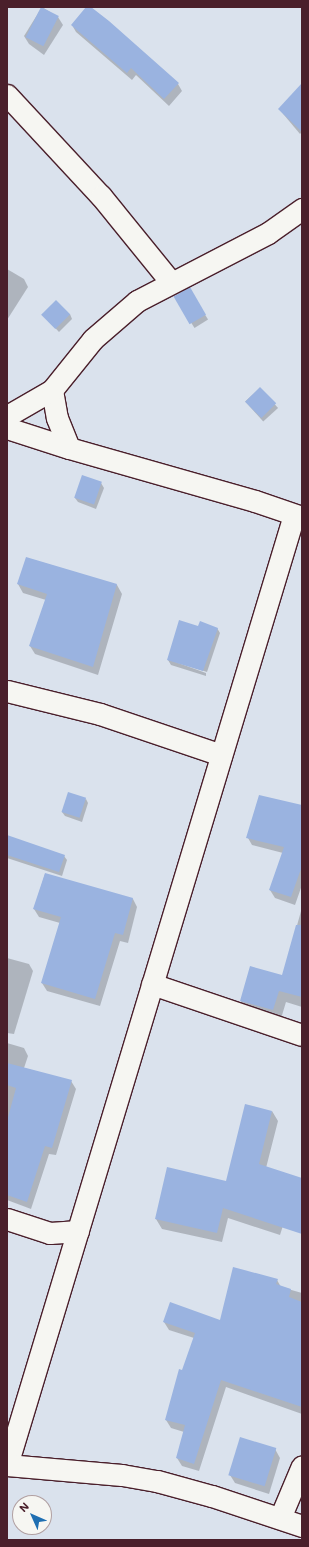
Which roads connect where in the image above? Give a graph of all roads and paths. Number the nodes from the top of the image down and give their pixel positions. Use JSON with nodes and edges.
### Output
{"nodes":[{"id":1,"x":7,"y":95,"type":"edge"},
{"id":2,"x":302,"y":209,"type":"edge"},
{"id":3,"x":171,"y":282,"type":"junction"},
{"id":4,"x":52,"y":390,"type":"junction"},
{"id":5,"x":7,"y":416,"type":"edge"},
{"id":6,"x":7,"y":428,"type":"edge"},
{"id":7,"x":69,"y":448,"type":"junction"},
{"id":8,"x":298,"y":516,"type":"edge"},
{"id":9,"x":7,"y":691,"type":"edge"},
{"id":10,"x":221,"y":755,"type":"junction"},
{"id":11,"x":152,"y":984,"type":"junction"},
{"id":12,"x":302,"y":1035,"type":"edge"},
{"id":13,"x":7,"y":1219,"type":"edge"},
{"id":14,"x":78,"y":1231,"type":"junction"},
{"id":15,"x":50,"y":1233,"type":"junction"},
{"id":16,"x":68,"y":1264,"type":"junction"},
{"id":17,"x":7,"y":1465,"type":"edge"},
{"id":18,"x":302,"y":1466,"type":"edge"},
{"id":19,"x":280,"y":1518,"type":"junction"},
{"id":20,"x":302,"y":1526,"type":"edge"}],
"edges":[{"from":1,"to":3,"type":"street"},
{"from":2,"to":3,"type":"street"},
{"from":3,"to":4,"type":"street"},
{"from":4,"to":5,"type":"street"},
{"from":4,"to":7,"type":"street"},
{"from":6,"to":7,"type":"street"},
{"from":7,"to":8,"type":"street"},
{"from":8,"to":10,"type":"street"},
{"from":9,"to":10,"type":"street"},
{"from":10,"to":11,"type":"street"},
{"from":11,"to":12,"type":"street"},
{"from":11,"to":14,"type":"street"},
{"from":13,"to":15,"type":"street"},
{"from":14,"to":15,"type":"street"},
{"from":14,"to":16,"type":"street"},
{"from":15,"to":16,"type":"street"},
{"from":16,"to":17,"type":"street"},
{"from":17,"to":19,"type":"street"},
{"from":18,"to":19,"type":"street"},
{"from":19,"to":20,"type":"street"}]}
